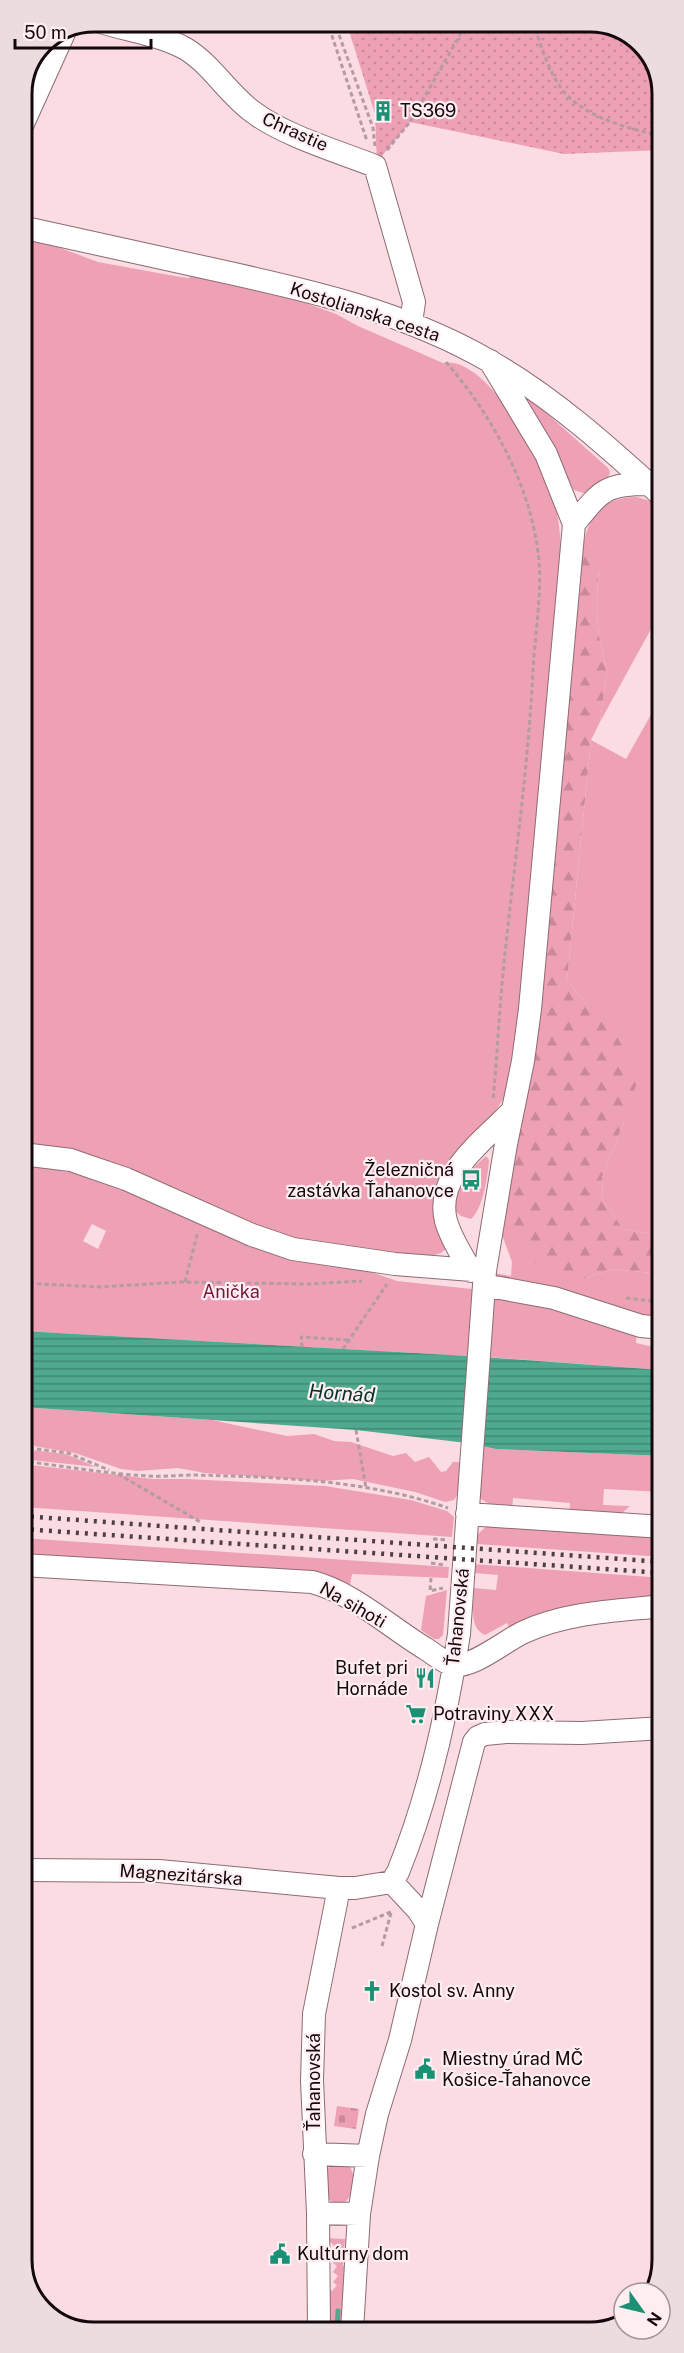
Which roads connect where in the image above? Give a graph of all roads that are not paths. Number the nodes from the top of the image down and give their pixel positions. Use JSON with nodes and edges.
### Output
{"nodes":[{"id":1,"x":139,"y":32,"type":"edge"},
{"id":2,"x":60,"y":41,"type":"edge"},
{"id":3,"x":32,"y":104,"type":"edge"},
{"id":4,"x":32,"y":228,"type":"edge"},
{"id":5,"x":411,"y":323,"type":"junction"},
{"id":6,"x":490,"y":361,"type":"junction"},
{"id":7,"x":652,"y":487,"type":"edge"},
{"id":8,"x":652,"y":489,"type":"edge"},
{"id":9,"x":574,"y":524,"type":"junction"},
{"id":10,"x":513,"y":1110,"type":"junction"},
{"id":11,"x":32,"y":1155,"type":"edge"},
{"id":12,"x":481,"y":1282,"type":"junction"},
{"id":13,"x":652,"y":1327,"type":"edge"},
{"id":14,"x":466,"y":1514,"type":"junction"},
{"id":15,"x":652,"y":1526,"type":"edge"},
{"id":16,"x":32,"y":1566,"type":"edge"},
{"id":17,"x":652,"y":1607,"type":"edge"},
{"id":18,"x":454,"y":1665,"type":"junction"},
{"id":19,"x":652,"y":1729,"type":"edge"},
{"id":20,"x":32,"y":1870,"type":"edge"},
{"id":21,"x":392,"y":1882,"type":"junction"},
{"id":22,"x":339,"y":1888,"type":"junction"},
{"id":23,"x":427,"y":1924,"type":"junction"},
{"id":24,"x":314,"y":2154,"type":"junction"},
{"id":25,"x":368,"y":2156,"type":"junction"},
{"id":26,"x":318,"y":2213,"type":"junction"},
{"id":27,"x":359,"y":2214,"type":"junction"},
{"id":28,"x":319,"y":2321,"type":"edge"},
{"id":29,"x":353,"y":2322,"type":"edge"}],
"edges":[{"from":1,"to":5,"type":"street","name":"Chrastie"},
{"from":2,"to":3,"type":"street"},
{"from":4,"to":5,"type":"street","name":"Kostolianska cesta"},
{"from":5,"to":6,"type":"street","name":"Kostolianska cesta"},
{"from":6,"to":7,"type":"street","name":"Kostolianska cesta"},
{"from":6,"to":9,"type":"street"},
{"from":8,"to":9,"type":"street"},
{"from":9,"to":10,"type":"street","name":"Ťahanovská"},
{"from":10,"to":12,"type":"street","name":"Ťahanovská"},
{"from":10,"to":12,"type":"street"},
{"from":11,"to":12,"type":"street"},
{"from":12,"to":13,"type":"street"},
{"from":12,"to":14,"type":"street","name":"Ťahanovská"},
{"from":14,"to":15,"type":"street"},
{"from":14,"to":18,"type":"street","name":"Ťahanovská"},
{"from":16,"to":18,"type":"street","name":"Na sihoti"},
{"from":17,"to":18,"type":"street"},
{"from":18,"to":21,"type":"street","name":"Ťahanovská"},
{"from":19,"to":23,"type":"street"},
{"from":20,"to":22,"type":"street","name":"Magnezitárska"},
{"from":21,"to":22,"type":"street"},
{"from":21,"to":23,"type":"street"},
{"from":22,"to":24,"type":"street","name":"Ťahanovská"},
{"from":23,"to":25,"type":"street"},
{"from":24,"to":25,"type":"street"},
{"from":24,"to":26,"type":"street","name":"Ťahanovská"},
{"from":25,"to":27,"type":"street"},
{"from":26,"to":27,"type":"street"},
{"from":26,"to":28,"type":"street","name":"Ťahanovská"},
{"from":27,"to":29,"type":"street"}]}
